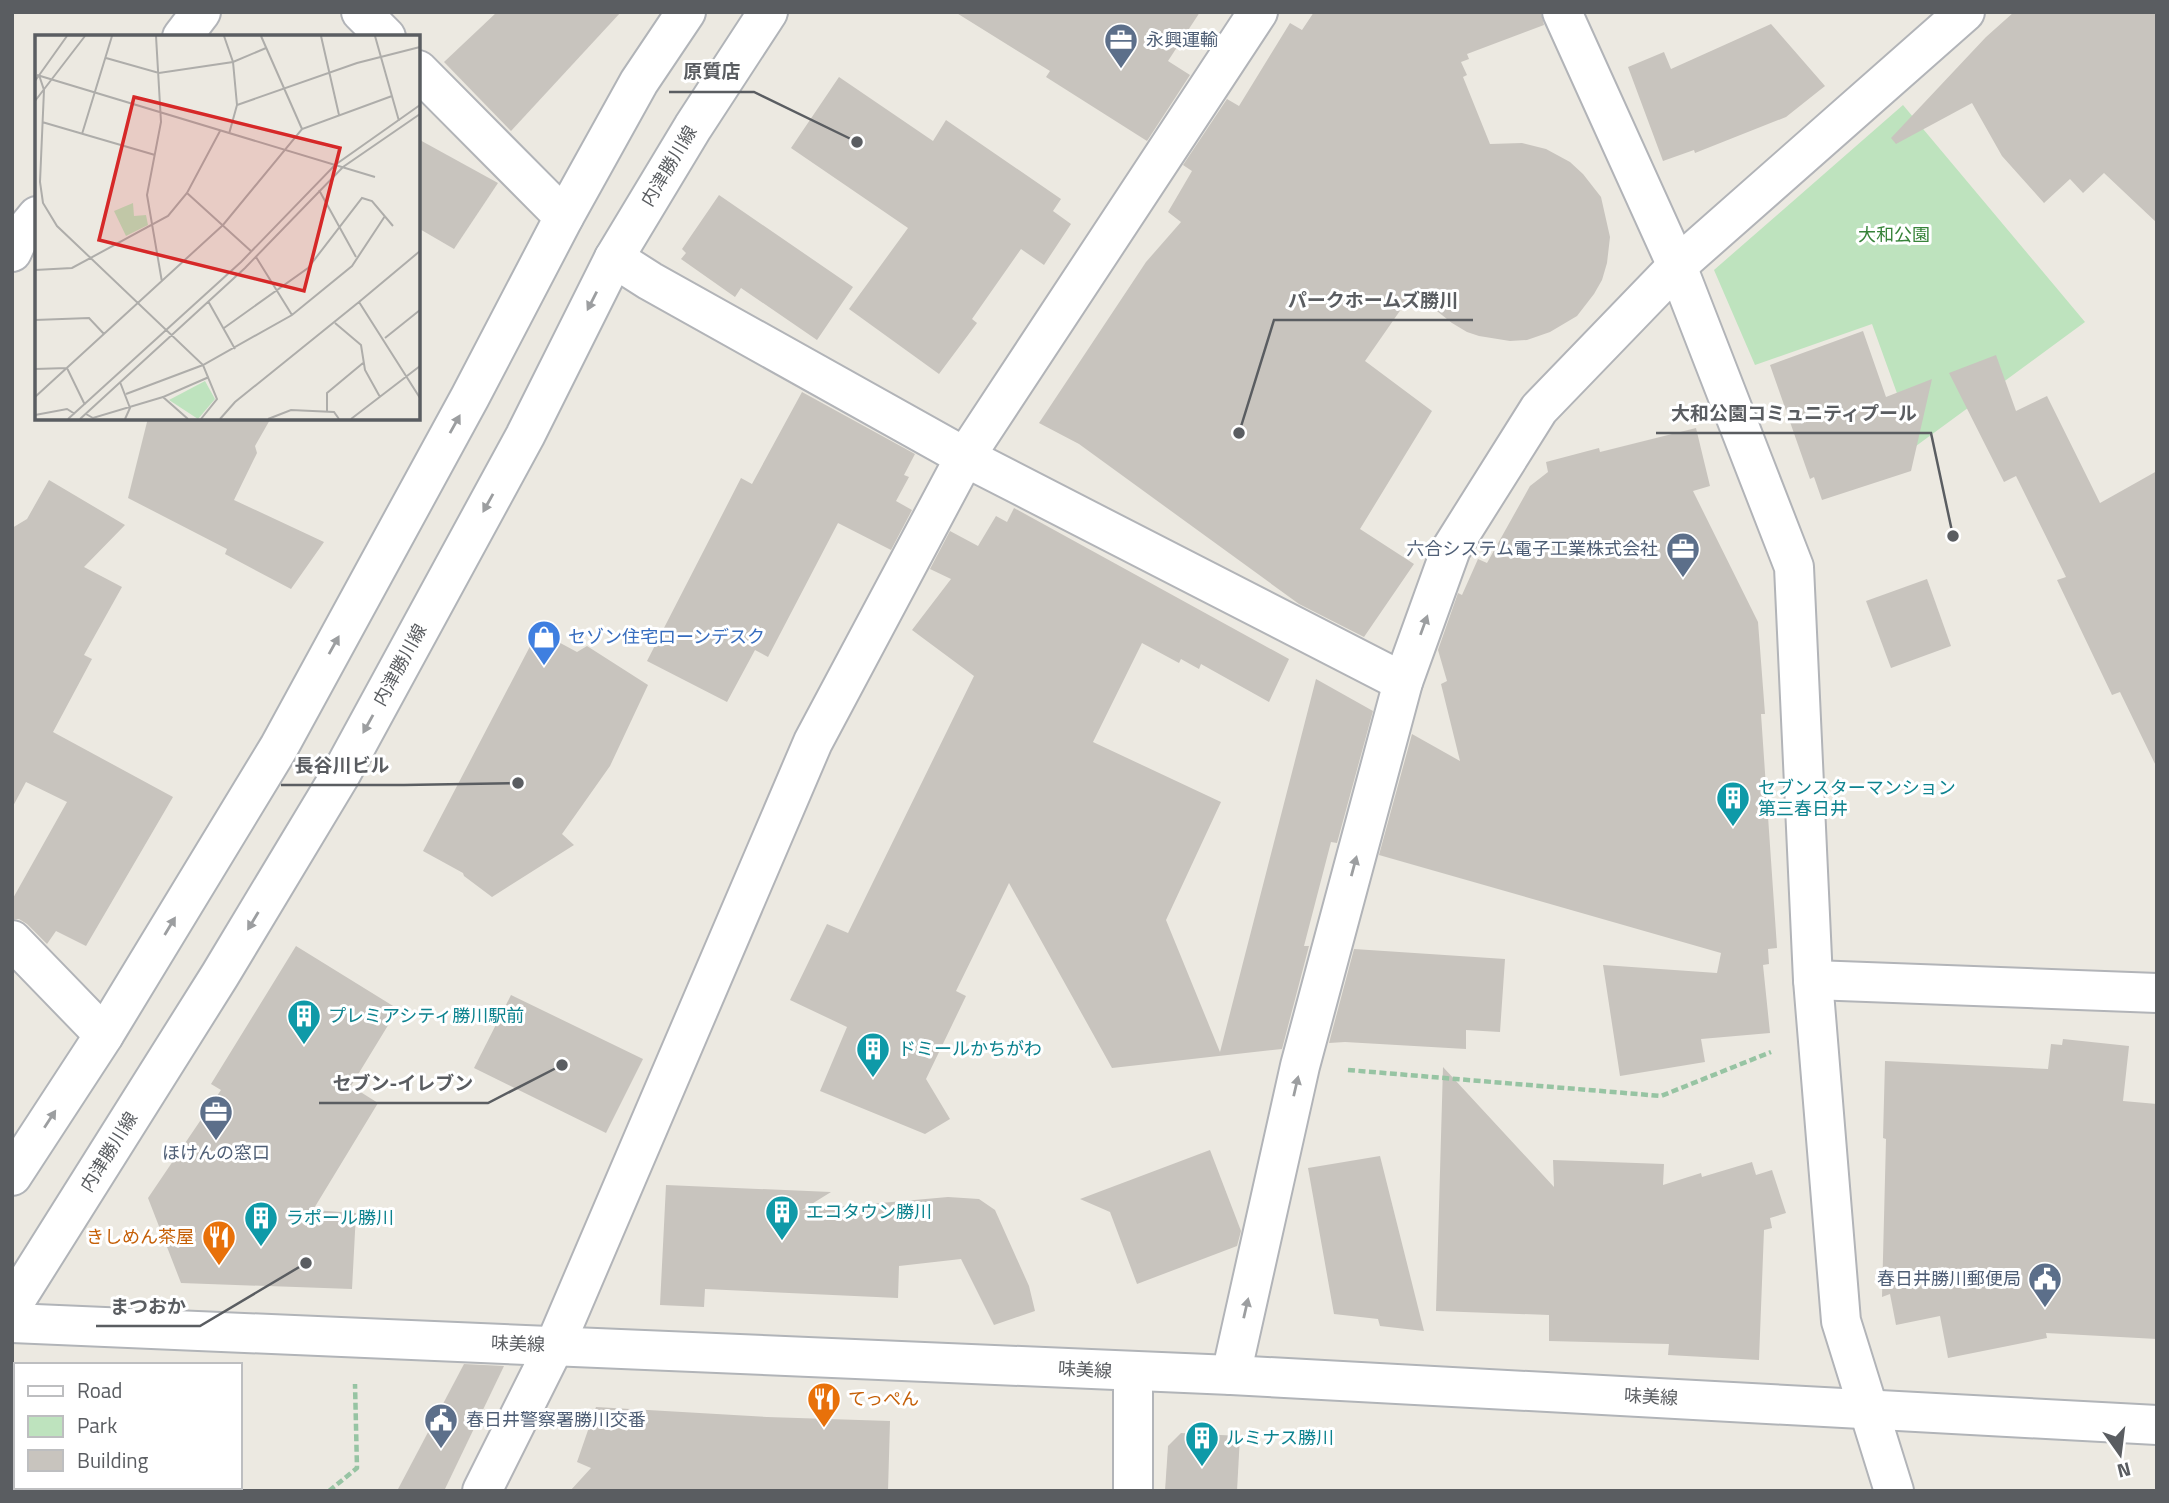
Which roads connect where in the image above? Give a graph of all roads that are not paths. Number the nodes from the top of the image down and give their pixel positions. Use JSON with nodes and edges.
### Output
{"nodes":[{"id":1,"x":201,"y":12,"type":"edge"},
{"id":2,"x":361,"y":12,"type":"edge"},
{"id":3,"x":686,"y":12,"type":"edge"},
{"id":4,"x":768,"y":12,"type":"edge"},
{"id":5,"x":1258,"y":12,"type":"edge"},
{"id":6,"x":1562,"y":12,"type":"edge"},
{"id":7,"x":1965,"y":12,"type":"edge"},
{"id":8,"x":184,"y":35,"type":"edge"},
{"id":9,"x":384,"y":35,"type":"edge"},
{"id":10,"x":420,"y":72,"type":"edge"},
{"id":11,"x":564,"y":217,"type":"junction"},
{"id":12,"x":35,"y":218,"type":"edge"},
{"id":13,"x":12,"y":252,"type":"edge"},
{"id":14,"x":614,"y":258,"type":"junction"},
{"id":15,"x":1677,"y":265,"type":"junction"},
{"id":16,"x":965,"y":457,"type":"junction"},
{"id":17,"x":1403,"y":682,"type":"junction"},
{"id":18,"x":12,"y":940,"type":"edge"},
{"id":19,"x":1813,"y":980,"type":"junction"},
{"id":20,"x":2157,"y":993,"type":"edge"},
{"id":21,"x":104,"y":1035,"type":"junction"},
{"id":22,"x":12,"y":1176,"type":"edge"},
{"id":23,"x":12,"y":1306,"type":"edge"},
{"id":24,"x":12,"y":1323,"type":"edge"},
{"id":25,"x":555,"y":1345,"type":"junction"},
{"id":26,"x":1133,"y":1372,"type":"junction"},
{"id":27,"x":1231,"y":1375,"type":"junction"},
{"id":28,"x":1869,"y":1408,"type":"junction"},
{"id":29,"x":2157,"y":1425,"type":"edge"},
{"id":30,"x":482,"y":1491,"type":"edge"},
{"id":31,"x":1133,"y":1491,"type":"edge"},
{"id":32,"x":1894,"y":1491,"type":"edge"}],
"edges":[{"from":1,"to":8,"type":"street"},
{"from":2,"to":9,"type":"street"},
{"from":3,"to":11,"type":"street"},
{"from":4,"to":14,"type":"street","name":"内津勝川線"},
{"from":5,"to":16,"type":"street"},
{"from":6,"to":15,"type":"street"},
{"from":7,"to":15,"type":"street"},
{"from":10,"to":11,"type":"street"},
{"from":21,"to":11,"type":"street","one_way":true},
{"from":12,"to":13,"type":"street"},
{"from":14,"to":16,"type":"street"},
{"from":14,"to":23,"type":"street","name":"内津勝川線","one_way":true},
{"from":17,"to":15,"type":"street","one_way":true},
{"from":15,"to":19,"type":"street"},
{"from":16,"to":17,"type":"street"},
{"from":16,"to":25,"type":"street"},
{"from":27,"to":17,"type":"street","one_way":true},
{"from":18,"to":21,"type":"street"},
{"from":19,"to":20,"type":"street"},
{"from":19,"to":28,"type":"street"},
{"from":22,"to":21,"type":"street","one_way":true},
{"from":24,"to":25,"type":"street","name":"味美線"},
{"from":25,"to":26,"type":"street","name":"味美線"},
{"from":25,"to":30,"type":"street"},
{"from":26,"to":27,"type":"street","name":"味美線"},
{"from":26,"to":31,"type":"street"},
{"from":27,"to":28,"type":"street","name":"味美線"},
{"from":28,"to":29,"type":"street","name":"味美線"},
{"from":28,"to":32,"type":"street"}]}
